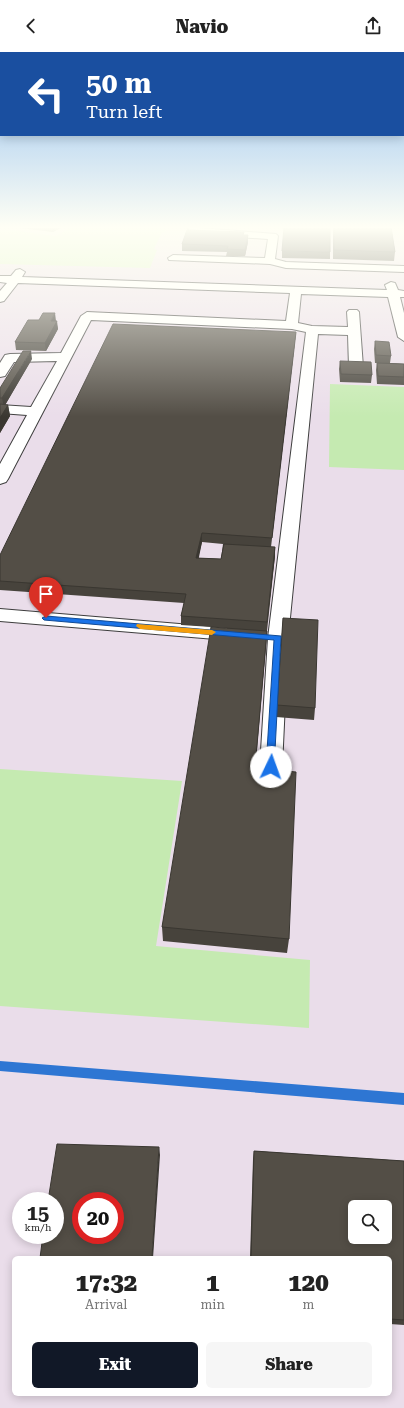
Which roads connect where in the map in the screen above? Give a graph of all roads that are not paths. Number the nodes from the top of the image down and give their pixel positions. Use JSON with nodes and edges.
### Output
{"nodes":[{"id":1,"x":6,"y":290,"type":"edge"},
{"id":2,"x":296,"y":290,"type":"edge"},
{"id":3,"x":324,"y":290,"type":"edge"},
{"id":4,"x":378,"y":290,"type":"edge"},
{"id":5,"x":396,"y":291,"type":"edge"},
{"id":6,"x":0,"y":299,"type":"edge"},
{"id":7,"x":353,"y":312,"type":"dead end"},
{"id":8,"x":401,"y":314,"type":"edge"},
{"id":9,"x":292,"y":325,"type":"junction"},
{"id":10,"x":312,"y":330,"type":"junction"},
{"id":11,"x":354,"y":331,"type":"junction"},
{"id":12,"x":404,"y":337,"type":"edge"},
{"id":13,"x":65,"y":357,"type":"junction"},
{"id":14,"x":356,"y":366,"type":"edge"},
{"id":15,"x":0,"y":373,"type":"edge"},
{"id":16,"x":0,"y":409,"type":"edge"},
{"id":17,"x":36,"y":412,"type":"junction"},
{"id":18,"x":0,"y":479,"type":"edge"},
{"id":19,"x":0,"y":614,"type":"edge"},
{"id":20,"x":265,"y":637,"type":"junction"},
{"id":21,"x":271,"y":767,"type":"dead end"}],
"edges":[{"from":1,"to":6,"type":"street"},
{"from":2,"to":9,"type":"street"},
{"from":3,"to":5,"type":"street"},
{"from":4,"to":5,"type":"street"},
{"from":5,"to":8,"type":"street"},
{"from":7,"to":11,"type":"street"},
{"from":8,"to":12,"type":"street"},
{"from":9,"to":10,"type":"street"},
{"from":9,"to":13,"type":"street"},
{"from":10,"to":11,"type":"street"},
{"from":10,"to":20,"type":"street"},
{"from":11,"to":14,"type":"street"},
{"from":13,"to":15,"type":"street"},
{"from":13,"to":17,"type":"street"},
{"from":16,"to":17,"type":"street"},
{"from":17,"to":18,"type":"street"},
{"from":19,"to":20,"type":"street"},
{"from":20,"to":21,"type":"street"}]}
